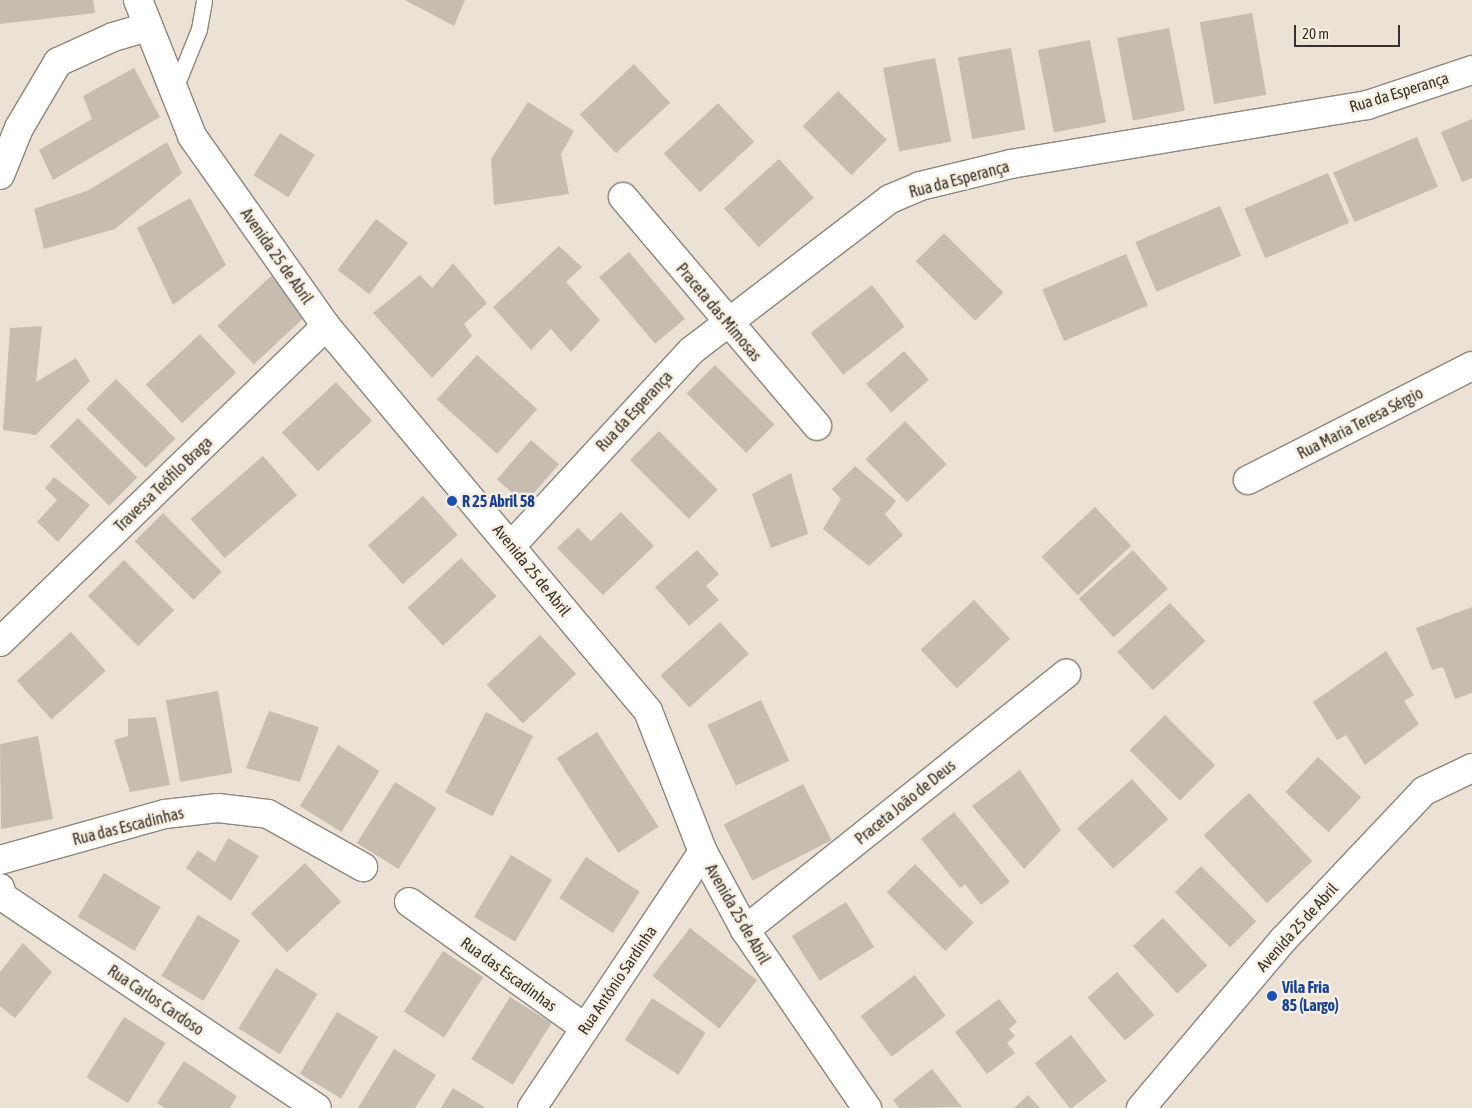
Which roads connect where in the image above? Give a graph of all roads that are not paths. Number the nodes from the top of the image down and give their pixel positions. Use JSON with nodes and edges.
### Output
{"nodes":[{"id":1,"x":138,"y":0,"type":"edge"},
{"id":2,"x":204,"y":0,"type":"edge"},
{"id":3,"x":148,"y":26,"type":"junction"},
{"id":4,"x":1472,"y":70,"type":"edge"},
{"id":5,"x":174,"y":91,"type":"junction"},
{"id":6,"x":0,"y":175,"type":"edge"},
{"id":7,"x":623,"y":197,"type":"dead end"},
{"id":8,"x":729,"y":324,"type":"junction"},
{"id":9,"x":326,"y":326,"type":"junction"},
{"id":10,"x":1472,"y":366,"type":"edge"},
{"id":11,"x":817,"y":426,"type":"dead end"},
{"id":12,"x":1248,"y":480,"type":"dead end"},
{"id":13,"x":512,"y":545,"type":"junction"},
{"id":14,"x":0,"y":642,"type":"edge"},
{"id":15,"x":1066,"y":674,"type":"dead end"},
{"id":16,"x":1472,"y":768,"type":"edge"},
{"id":17,"x":702,"y":852,"type":"junction"},
{"id":18,"x":0,"y":860,"type":"edge"},
{"id":19,"x":364,"y":867,"type":"dead end"},
{"id":20,"x":0,"y":888,"type":"edge"},
{"id":21,"x":409,"y":902,"type":"dead end"},
{"id":22,"x":744,"y":930,"type":"junction"},
{"id":23,"x":585,"y":1028,"type":"junction"},
{"id":24,"x":317,"y":1108,"type":"edge"},
{"id":25,"x":532,"y":1108,"type":"edge"},
{"id":26,"x":867,"y":1108,"type":"edge"},
{"id":27,"x":1141,"y":1108,"type":"edge"}],
"edges":[{"from":1,"to":3,"type":"street","name":"Avenida 25 de Abril"},
{"from":2,"to":5,"type":"lane"},
{"from":3,"to":5,"type":"street","name":"Avenida 25 de Abril"},
{"from":3,"to":6,"type":"street"},
{"from":4,"to":8,"type":"street","name":"Rua da Esperança"},
{"from":5,"to":9,"type":"street","name":"Avenida 25 de Abril"},
{"from":7,"to":8,"type":"street","name":"Praceta das Mimosas"},
{"from":8,"to":11,"type":"street","name":"Praceta das Mimosas"},
{"from":8,"to":13,"type":"street","name":"Rua da Esperança"},
{"from":9,"to":13,"type":"street","name":"Avenida 25 de Abril"},
{"from":9,"to":14,"type":"street","name":"Travessa Teófilo Braga"},
{"from":10,"to":12,"type":"street","name":"Rua Maria Teresa Sérgio"},
{"from":13,"to":17,"type":"street","name":"Avenida 25 de Abril"},
{"from":15,"to":22,"type":"street","name":"Praceta João de Deus"},
{"from":16,"to":27,"type":"street","name":"Avenida 25 de Abril"},
{"from":17,"to":22,"type":"street","name":"Avenida 25 de Abril"},
{"from":17,"to":23,"type":"street","name":"Rua António Sardinha"},
{"from":18,"to":19,"type":"street","name":"Rua das Escadinhas"},
{"from":20,"to":24,"type":"street","name":"Rua Carlos Cardoso"},
{"from":21,"to":23,"type":"street","name":"Rua das Escadinhas"},
{"from":22,"to":26,"type":"street","name":"Avenida 25 de Abril"},
{"from":23,"to":25,"type":"street","name":"Rua António Sardinha"}]}
